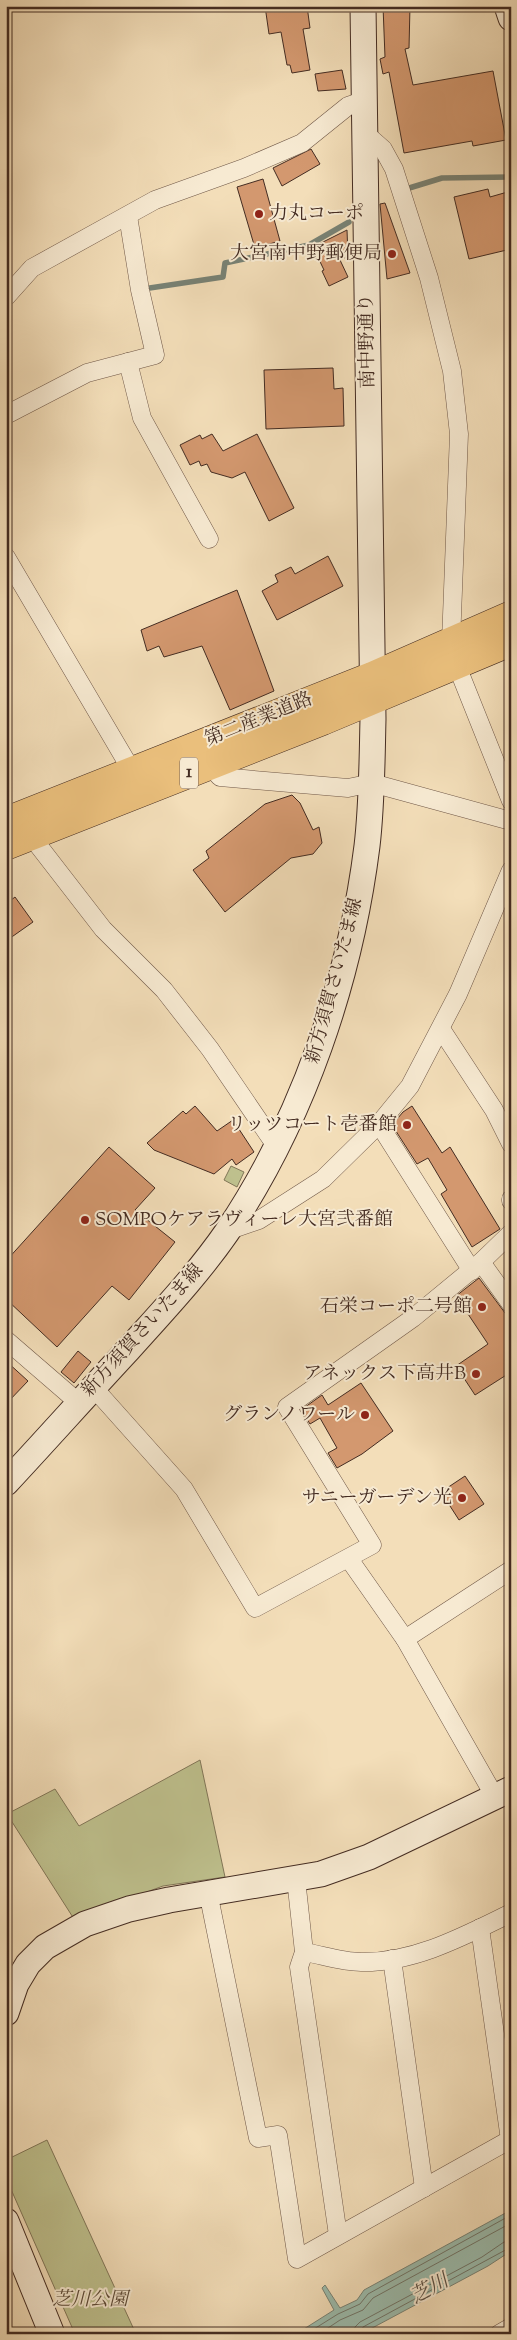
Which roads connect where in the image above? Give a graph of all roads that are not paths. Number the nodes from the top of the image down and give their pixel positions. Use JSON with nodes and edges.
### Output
{"nodes":[{"id":1,"x":363,"y":6,"type":"edge"},
{"id":2,"x":507,"y":6,"type":"edge"},
{"id":3,"x":511,"y":18,"type":"edge"},
{"id":4,"x":365,"y":100,"type":"junction"},
{"id":5,"x":366,"y":134,"type":"junction"},
{"id":6,"x":128,"y":216,"type":"junction"},
{"id":7,"x":6,"y":297,"type":"edge"},
{"id":8,"x":128,"y":362,"type":"junction"},
{"id":9,"x":6,"y":415,"type":"edge"},
{"id":10,"x":209,"y":539,"type":"dead end"},
{"id":11,"x":6,"y":558,"type":"edge"},
{"id":12,"x":511,"y":615,"type":"edge"},
{"id":13,"x":511,"y":642,"type":"edge"},
{"id":14,"x":454,"y":654,"type":"junction"},
{"id":15,"x":372,"y":688,"type":"junction"},
{"id":16,"x":209,"y":765,"type":"junction"},
{"id":17,"x":132,"y":770,"type":"junction"},
{"id":18,"x":372,"y":783,"type":"junction"},
{"id":19,"x":511,"y":801,"type":"edge"},
{"id":20,"x":6,"y":821,"type":"edge"},
{"id":21,"x":511,"y":821,"type":"edge"},
{"id":22,"x":31,"y":836,"type":"junction"},
{"id":23,"x":6,"y":846,"type":"edge"},
{"id":24,"x":511,"y":870,"type":"edge"},
{"id":25,"x":441,"y":1029,"type":"junction"},
{"id":26,"x":379,"y":1124,"type":"junction"},
{"id":27,"x":511,"y":1144,"type":"edge"},
{"id":28,"x":276,"y":1146,"type":"junction"},
{"id":29,"x":227,"y":1231,"type":"junction"},
{"id":30,"x":511,"y":1233,"type":"edge"},
{"id":31,"x":476,"y":1267,"type":"junction"},
{"id":32,"x":511,"y":1304,"type":"edge"},
{"id":33,"x":6,"y":1340,"type":"edge"},
{"id":34,"x":86,"y":1395,"type":"junction"},
{"id":35,"x":6,"y":1483,"type":"edge"},
{"id":36,"x":349,"y":1560,"type":"junction"},
{"id":37,"x":511,"y":1570,"type":"edge"},
{"id":38,"x":405,"y":1638,"type":"junction"},
{"id":39,"x":503,"y":1793,"type":"edge"},
{"id":40,"x":296,"y":1879,"type":"junction"},
{"id":41,"x":208,"y":1892,"type":"junction"},
{"id":42,"x":511,"y":1913,"type":"edge"},
{"id":43,"x":480,"y":1928,"type":"junction"},
{"id":44,"x":304,"y":1952,"type":"junction"},
{"id":45,"x":392,"y":1959,"type":"junction"},
{"id":46,"x":6,"y":2013,"type":"edge"},
{"id":47,"x":510,"y":2139,"type":"edge"},
{"id":48,"x":424,"y":2188,"type":"junction"},
{"id":49,"x":6,"y":2221,"type":"edge"},
{"id":50,"x":338,"y":2235,"type":"junction"},
{"id":51,"x":511,"y":2327,"type":"edge"},
{"id":52,"x":52,"y":2334,"type":"edge"},
{"id":53,"x":499,"y":2334,"type":"edge"}],
"edges":[{"from":1,"to":4,"type":"street","name":"南中野通り"},
{"from":2,"to":3,"type":"street"},
{"from":4,"to":5,"type":"street","name":"南中野通り"},
{"from":4,"to":6,"type":"street"},
{"from":5,"to":14,"type":"street"},
{"from":5,"to":15,"type":"street","name":"南中野通り"},
{"from":6,"to":7,"type":"street"},
{"from":6,"to":8,"type":"street"},
{"from":8,"to":9,"type":"street"},
{"from":8,"to":10,"type":"street"},
{"from":11,"to":17,"type":"street"},
{"from":12,"to":14,"type":"main road","name":"第二産業道路","number":"1"},
{"from":13,"to":14,"type":"main road","name":"第二産業道路","number":"1"},
{"from":14,"to":15,"type":"main road","name":"第二産業道路","number":"1"},
{"from":14,"to":19,"type":"street"},
{"from":15,"to":16,"type":"main road","name":"第二産業道路","number":"1"},
{"from":15,"to":17,"type":"main road","name":"第二産業道路","number":"1"},
{"from":15,"to":18,"type":"street","name":"新方須賀さいたま線"},
{"from":16,"to":18,"type":"street"},
{"from":16,"to":22,"type":"main road","name":"第二産業道路","number":"1"},
{"from":17,"to":20,"type":"main road","name":"第二産業道路","number":"1"},
{"from":18,"to":21,"type":"street"},
{"from":18,"to":28,"type":"street","name":"新方須賀さいたま線"},
{"from":22,"to":23,"type":"main road","name":"第二産業道路","number":"1"},
{"from":22,"to":28,"type":"street"},
{"from":24,"to":25,"type":"street"},
{"from":25,"to":26,"type":"street"},
{"from":25,"to":27,"type":"street"},
{"from":26,"to":29,"type":"street"},
{"from":26,"to":31,"type":"street"},
{"from":28,"to":29,"type":"street","name":"新方須賀さいたま線"},
{"from":29,"to":34,"type":"street","name":"新方須賀さいたま線"},
{"from":30,"to":31,"type":"street"},
{"from":31,"to":32,"type":"street"},
{"from":31,"to":36,"type":"street"},
{"from":33,"to":34,"type":"street"},
{"from":34,"to":35,"type":"street","name":"新方須賀さいたま線"},
{"from":34,"to":36,"type":"street"},
{"from":36,"to":38,"type":"street"},
{"from":37,"to":38,"type":"street"},
{"from":38,"to":39,"type":"street"},
{"from":39,"to":40,"type":"street"},
{"from":40,"to":41,"type":"street"},
{"from":40,"to":44,"type":"street"},
{"from":41,"to":46,"type":"street"},
{"from":41,"to":50,"type":"street"},
{"from":42,"to":43,"type":"street"},
{"from":43,"to":45,"type":"street"},
{"from":43,"to":47,"type":"street"},
{"from":44,"to":45,"type":"street"},
{"from":44,"to":50,"type":"street"},
{"from":45,"to":48,"type":"street"},
{"from":47,"to":48,"type":"street"},
{"from":48,"to":50,"type":"street"},
{"from":49,"to":52,"type":"street"},
{"from":51,"to":53,"type":"street"}]}
